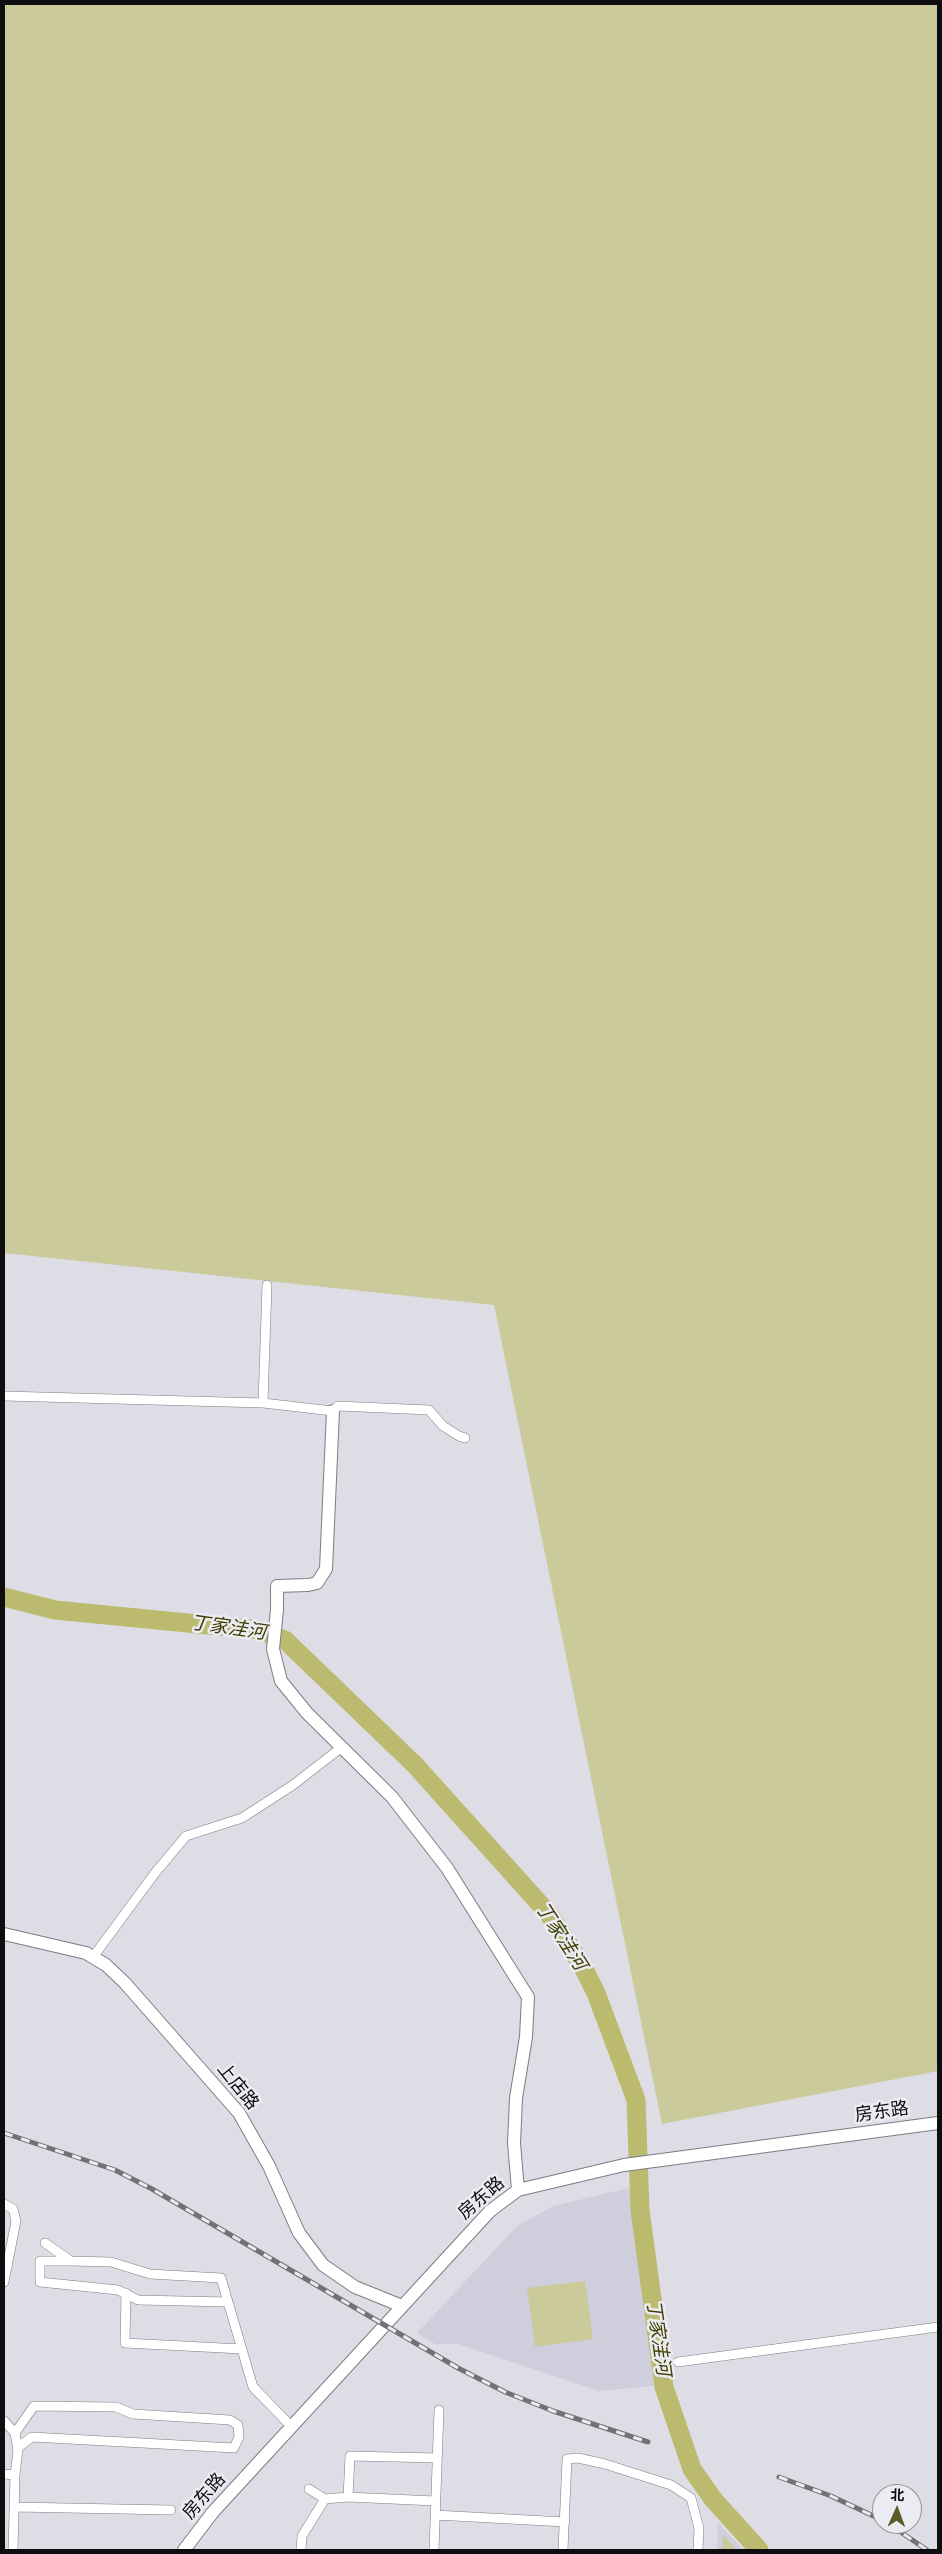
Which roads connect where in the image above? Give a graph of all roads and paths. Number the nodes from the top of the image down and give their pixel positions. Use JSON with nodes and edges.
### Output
{"nodes":[{"id":1,"x":267,"y":1285,"type":"dead end"},
{"id":2,"x":4,"y":1396,"type":"edge"},
{"id":3,"x":263,"y":1402,"type":"junction"},
{"id":4,"x":333,"y":1410,"type":"junction"},
{"id":5,"x":465,"y":1438,"type":"dead end"},
{"id":6,"x":342,"y":1747,"type":"junction"},
{"id":7,"x":4,"y":1934,"type":"edge"},
{"id":8,"x":93,"y":1957,"type":"junction"},
{"id":9,"x":938,"y":2123,"type":"edge"},
{"id":10,"x":518,"y":2190,"type":"junction"},
{"id":11,"x":4,"y":2204,"type":"edge"},
{"id":12,"x":44,"y":2244,"type":"dead end"},
{"id":13,"x":71,"y":2261,"type":"junction"},
{"id":14,"x":4,"y":2276,"type":"edge"},
{"id":15,"x":126,"y":2293,"type":"junction"},
{"id":16,"x":228,"y":2302,"type":"junction"},
{"id":17,"x":402,"y":2306,"type":"junction"},
{"id":18,"x":938,"y":2327,"type":"edge"},
{"id":19,"x":242,"y":2349,"type":"junction"},
{"id":20,"x":678,"y":2362,"type":"dead end"},
{"id":21,"x":439,"y":2410,"type":"dead end"},
{"id":22,"x":4,"y":2421,"type":"edge"},
{"id":23,"x":292,"y":2427,"type":"junction"},
{"id":24,"x":15,"y":2433,"type":"junction"},
{"id":25,"x":17,"y":2448,"type":"junction"},
{"id":26,"x":437,"y":2458,"type":"junction"},
{"id":27,"x":4,"y":2474,"type":"edge"},
{"id":28,"x":15,"y":2475,"type":"junction"},
{"id":29,"x":309,"y":2489,"type":"dead end"},
{"id":30,"x":348,"y":2497,"type":"junction"},
{"id":31,"x":325,"y":2500,"type":"junction"},
{"id":32,"x":435,"y":2501,"type":"junction"},
{"id":33,"x":15,"y":2507,"type":"junction"},
{"id":34,"x":172,"y":2510,"type":"dead end"},
{"id":35,"x":434,"y":2515,"type":"junction"},
{"id":36,"x":564,"y":2522,"type":"junction"},
{"id":37,"x":13,"y":2550,"type":"edge"},
{"id":38,"x":184,"y":2550,"type":"edge"},
{"id":39,"x":301,"y":2550,"type":"edge"},
{"id":40,"x":434,"y":2550,"type":"edge"},
{"id":41,"x":563,"y":2550,"type":"edge"},
{"id":42,"x":698,"y":2550,"type":"edge"}],
"edges":[{"from":1,"to":3,"type":"street"},
{"from":2,"to":3,"type":"street"},
{"from":3,"to":4,"type":"street"},
{"from":4,"to":5,"type":"street"},
{"from":4,"to":6,"type":"street"},
{"from":6,"to":8,"type":"street"},
{"from":6,"to":10,"type":"street"},
{"from":7,"to":8,"type":"street","name":"上店路"},
{"from":8,"to":17,"type":"street","name":"上店路"},
{"from":9,"to":10,"type":"street","name":"房东路"},
{"from":10,"to":17,"type":"street","name":"房东路"},
{"from":11,"to":14,"type":"street"},
{"from":12,"to":13,"type":"street"},
{"from":13,"to":15,"type":"street"},
{"from":13,"to":16,"type":"street"},
{"from":15,"to":16,"type":"street"},
{"from":15,"to":19,"type":"street"},
{"from":16,"to":19,"type":"street"},
{"from":17,"to":23,"type":"street","name":"房东路"},
{"from":18,"to":20,"type":"street"},
{"from":19,"to":23,"type":"street"},
{"from":21,"to":26,"type":"street"},
{"from":22,"to":24,"type":"street"},
{"from":23,"to":38,"type":"street","name":"房东路"},
{"from":24,"to":25,"type":"street"},
{"from":24,"to":25,"type":"street"},
{"from":25,"to":28,"type":"street"},
{"from":26,"to":30,"type":"street"},
{"from":26,"to":32,"type":"street"},
{"from":27,"to":28,"type":"street"},
{"from":28,"to":33,"type":"street"},
{"from":29,"to":31,"type":"street"},
{"from":30,"to":31,"type":"street"},
{"from":30,"to":32,"type":"street"},
{"from":31,"to":39,"type":"street"},
{"from":32,"to":35,"type":"street"},
{"from":33,"to":34,"type":"street"},
{"from":33,"to":37,"type":"street"},
{"from":35,"to":36,"type":"street"},
{"from":35,"to":40,"type":"street"},
{"from":36,"to":41,"type":"street"},
{"from":36,"to":42,"type":"street"}]}
